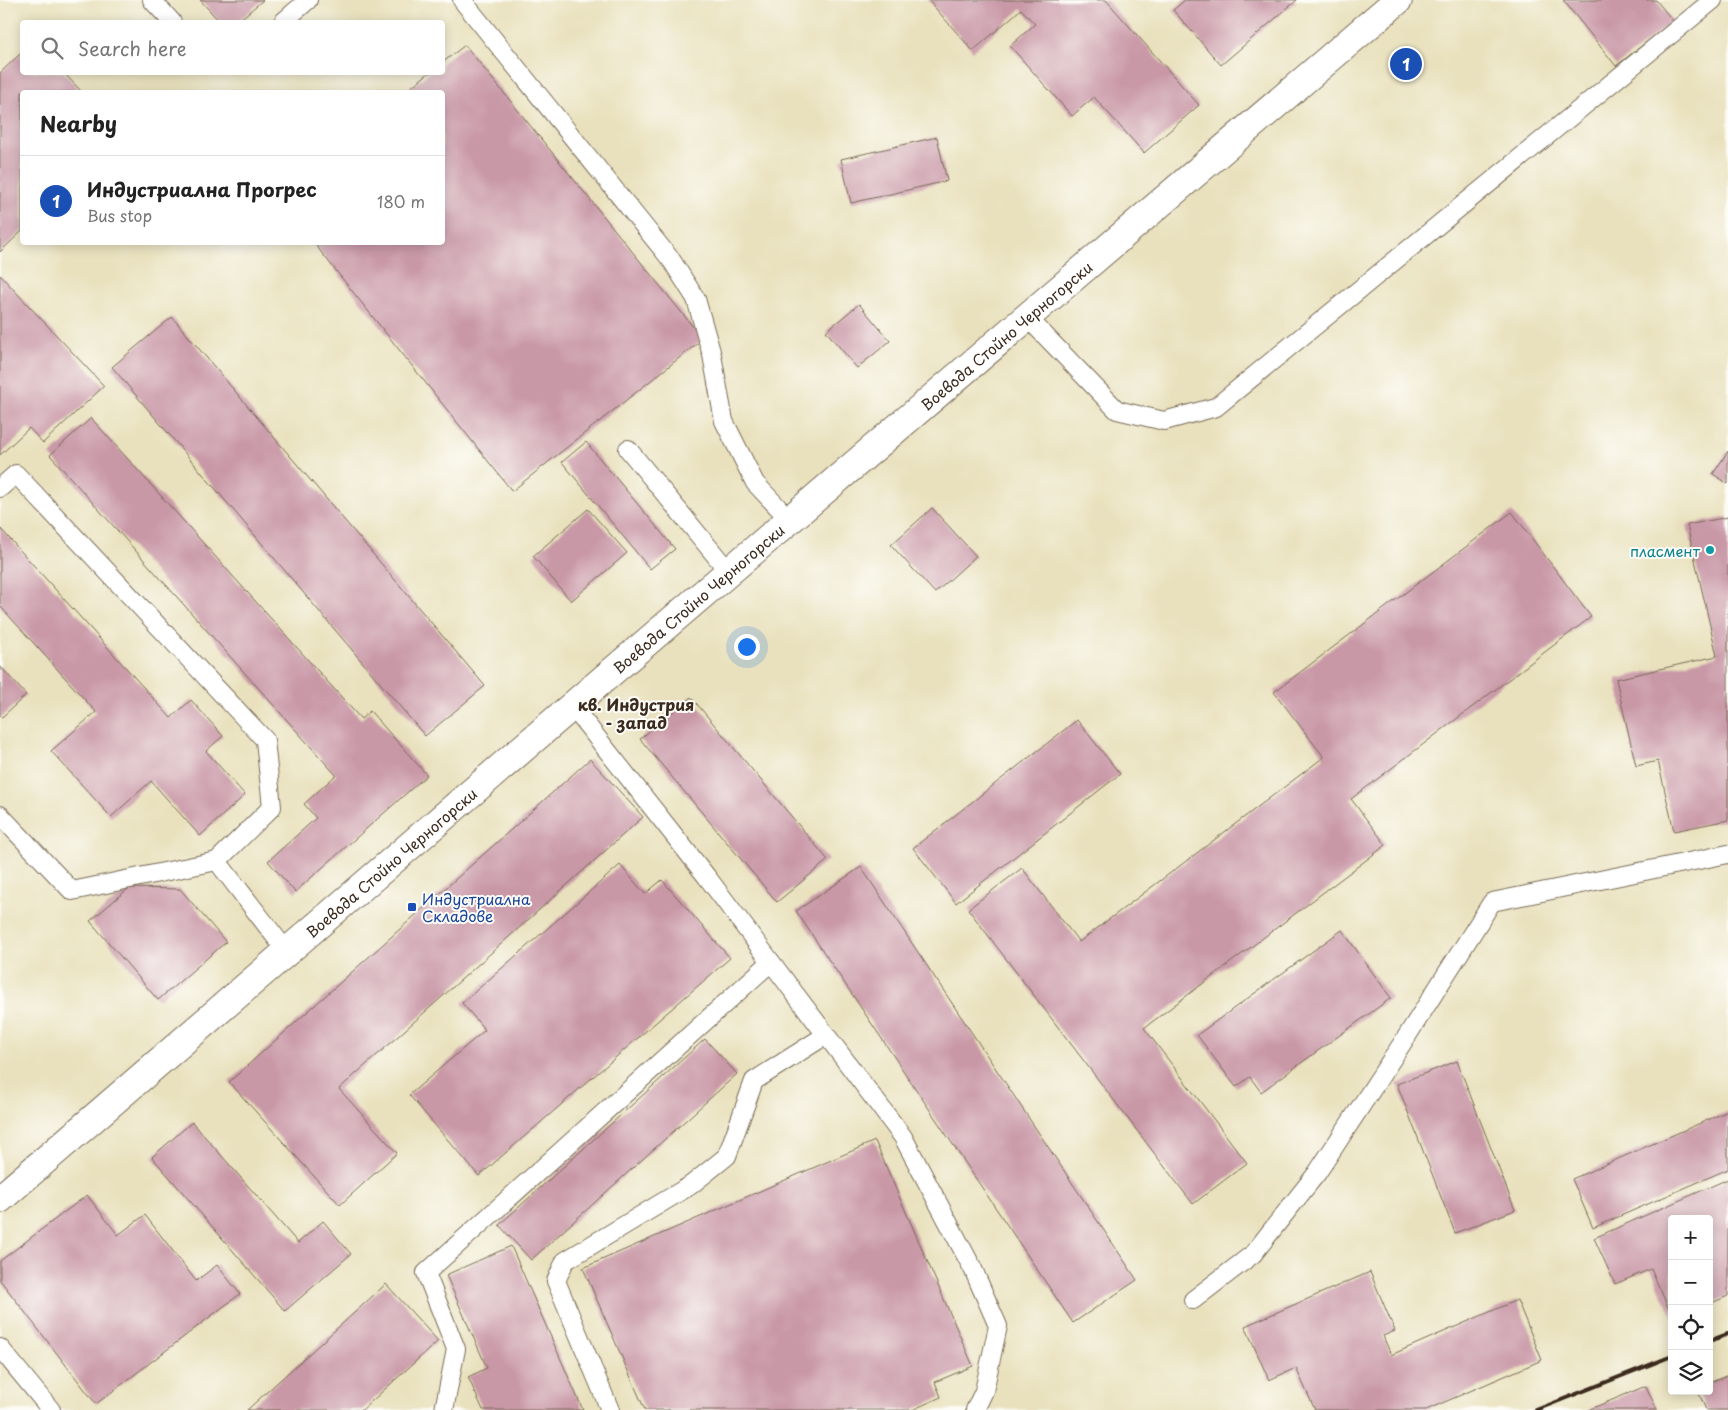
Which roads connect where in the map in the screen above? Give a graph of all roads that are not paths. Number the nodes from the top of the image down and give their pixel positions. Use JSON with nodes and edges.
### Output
{"nodes":[{"id":1,"x":152,"y":0,"type":"edge"},
{"id":2,"x":308,"y":0,"type":"edge"},
{"id":3,"x":462,"y":0,"type":"edge"},
{"id":4,"x":1398,"y":0,"type":"edge"},
{"id":5,"x":1713,"y":0,"type":"edge"},
{"id":6,"x":170,"y":20,"type":"edge"},
{"id":7,"x":284,"y":20,"type":"edge"},
{"id":8,"x":1027,"y":317,"type":"junction"},
{"id":9,"x":628,"y":449,"type":"dead end"},
{"id":10,"x":0,"y":488,"type":"edge"},
{"id":11,"x":790,"y":520,"type":"junction"},
{"id":12,"x":729,"y":572,"type":"junction"},
{"id":13,"x":572,"y":706,"type":"junction"},
{"id":14,"x":0,"y":815,"type":"edge"},
{"id":15,"x":1728,"y":854,"type":"edge"},
{"id":16,"x":217,"y":861,"type":"junction"},
{"id":17,"x":287,"y":952,"type":"junction"},
{"id":18,"x":771,"y":962,"type":"junction"},
{"id":19,"x":826,"y":1035,"type":"junction"},
{"id":20,"x":0,"y":1199,"type":"edge"},
{"id":21,"x":1192,"y":1300,"type":"dead end"},
{"id":22,"x":0,"y":1348,"type":"edge"},
{"id":23,"x":51,"y":1410,"type":"edge"},
{"id":24,"x":444,"y":1410,"type":"edge"},
{"id":25,"x":610,"y":1410,"type":"edge"},
{"id":26,"x":975,"y":1410,"type":"edge"}],
"edges":[{"from":1,"to":6,"type":"lane"},
{"from":2,"to":7,"type":"lane"},
{"from":3,"to":11,"type":"lane"},
{"from":4,"to":8,"type":"street","name":"Воевода Стойно Черногорски"},
{"from":5,"to":8,"type":"lane"},
{"from":8,"to":11,"type":"street","name":"Воевода Стойно Черногорски"},
{"from":9,"to":12,"type":"lane"},
{"from":10,"to":16,"type":"lane"},
{"from":11,"to":12,"type":"street","name":"Воевода Стойно Черногорски"},
{"from":12,"to":13,"type":"street","name":"Воевода Стойно Черногорски"},
{"from":13,"to":17,"type":"street","name":"Воевода Стойно Черногорски"},
{"from":13,"to":18,"type":"lane"},
{"from":14,"to":16,"type":"lane"},
{"from":15,"to":21,"type":"lane"},
{"from":16,"to":17,"type":"lane"},
{"from":17,"to":20,"type":"street","name":"Воевода Стойно Черногорски"},
{"from":18,"to":19,"type":"lane"},
{"from":18,"to":24,"type":"lane"},
{"from":19,"to":25,"type":"lane"},
{"from":19,"to":26,"type":"lane"},
{"from":22,"to":23,"type":"lane"}]}
